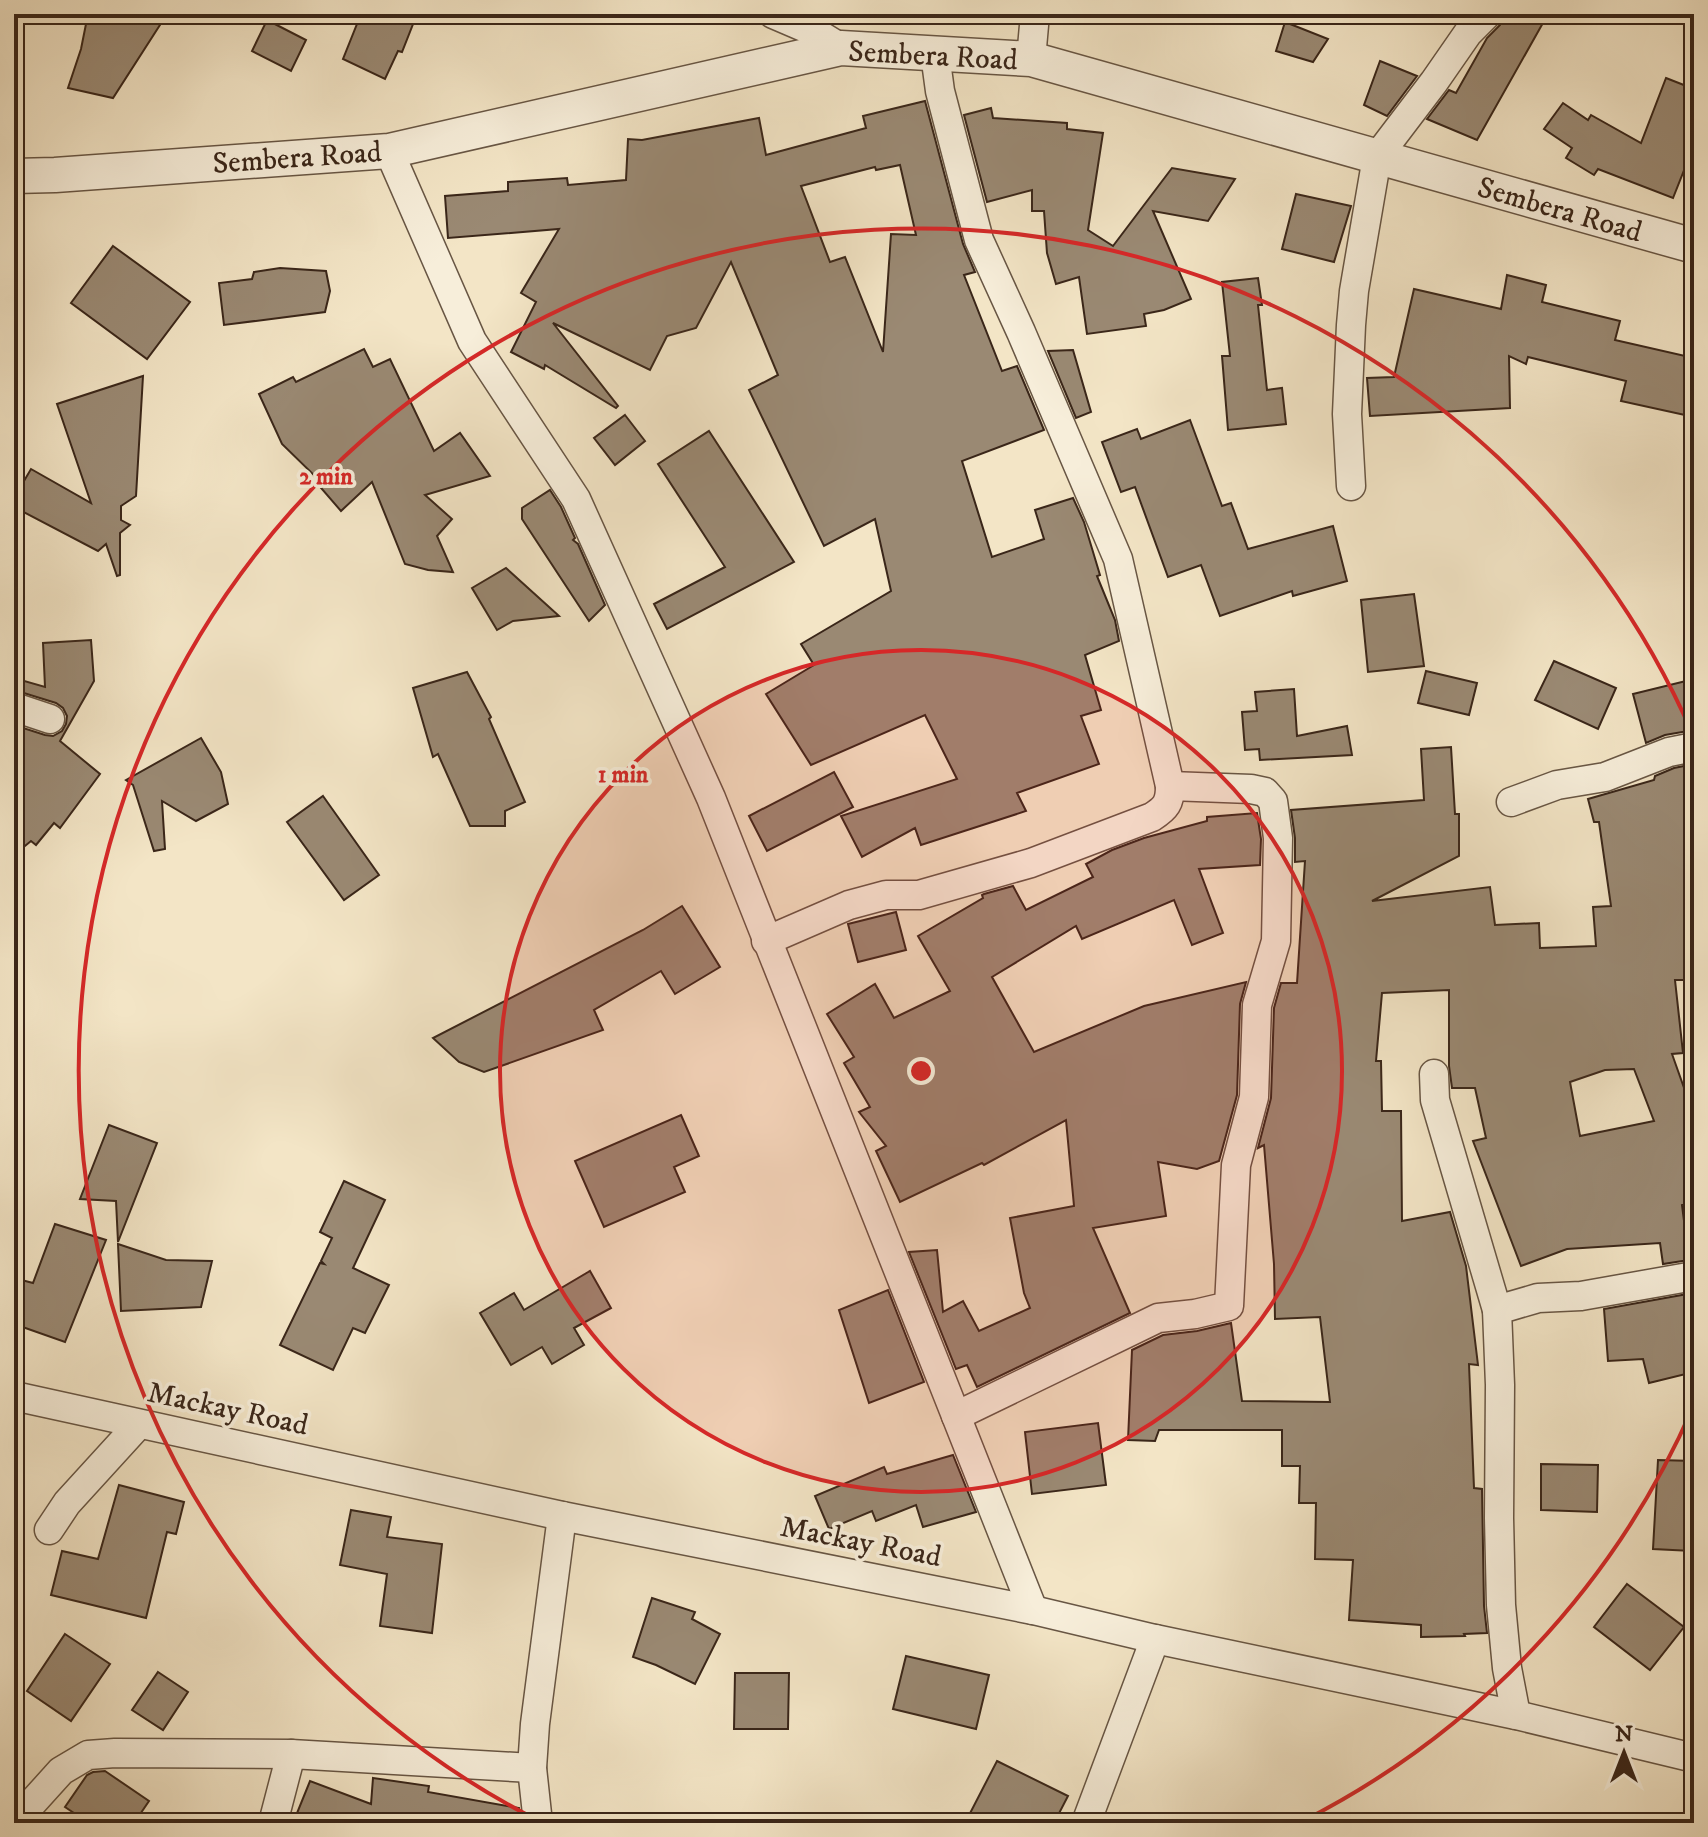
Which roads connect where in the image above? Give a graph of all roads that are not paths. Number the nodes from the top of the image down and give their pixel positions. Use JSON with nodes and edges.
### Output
{"nodes":[{"id":1,"x":773,"y":14,"type":"edge"},
{"id":2,"x":1035,"y":14,"type":"edge"},
{"id":3,"x":1487,"y":14,"type":"edge"},
{"id":4,"x":841,"y":48,"type":"junction"},
{"id":5,"x":935,"y":54,"type":"junction"},
{"id":6,"x":1031,"y":59,"type":"junction"},
{"id":7,"x":389,"y":151,"type":"junction"},
{"id":8,"x":1377,"y":157,"type":"junction"},
{"id":9,"x":14,"y":176,"type":"edge"},
{"id":10,"x":1694,"y":246,"type":"edge"},
{"id":11,"x":1351,"y":486,"type":"dead end"},
{"id":12,"x":14,"y":707,"type":"edge"},
{"id":13,"x":50,"y":719,"type":"dead end"},
{"id":14,"x":1694,"y":747,"type":"edge"},
{"id":15,"x":1170,"y":786,"type":"junction"},
{"id":16,"x":1511,"y":802,"type":"dead end"},
{"id":17,"x":766,"y":941,"type":"junction"},
{"id":18,"x":1434,"y":1074,"type":"dead end"},
{"id":19,"x":1694,"y":1276,"type":"edge"},
{"id":20,"x":1497,"y":1310,"type":"junction"},
{"id":21,"x":14,"y":1396,"type":"edge"},
{"id":22,"x":956,"y":1416,"type":"junction"},
{"id":23,"x":139,"y":1424,"type":"junction"},
{"id":24,"x":562,"y":1516,"type":"junction"},
{"id":25,"x":49,"y":1530,"type":"dead end"},
{"id":26,"x":1033,"y":1610,"type":"junction"},
{"id":27,"x":1155,"y":1639,"type":"junction"},
{"id":28,"x":1516,"y":1715,"type":"junction"},
{"id":29,"x":291,"y":1754,"type":"junction"},
{"id":30,"x":1694,"y":1758,"type":"edge"},
{"id":31,"x":532,"y":1768,"type":"junction"},
{"id":32,"x":14,"y":1823,"type":"edge"},
{"id":33,"x":273,"y":1823,"type":"edge"},
{"id":34,"x":538,"y":1823,"type":"edge"},
{"id":35,"x":1086,"y":1823,"type":"edge"}],
"edges":[{"from":1,"to":4,"type":"street"},
{"from":2,"to":6,"type":"street"},
{"from":3,"to":8,"type":"street"},
{"from":4,"to":5,"type":"street","name":"Sembera Road"},
{"from":4,"to":7,"type":"street","name":"Sembera Road"},
{"from":5,"to":6,"type":"street","name":"Sembera Road"},
{"from":5,"to":15,"type":"street"},
{"from":6,"to":8,"type":"street","name":"Sembera Road"},
{"from":7,"to":9,"type":"street","name":"Sembera Road"},
{"from":7,"to":17,"type":"street"},
{"from":8,"to":10,"type":"street","name":"Sembera Road"},
{"from":8,"to":11,"type":"street"},
{"from":12,"to":13,"type":"street"},
{"from":14,"to":16,"type":"street"},
{"from":15,"to":17,"type":"street"},
{"from":15,"to":22,"type":"street"},
{"from":17,"to":22,"type":"street"},
{"from":18,"to":20,"type":"street"},
{"from":19,"to":20,"type":"street"},
{"from":20,"to":28,"type":"street"},
{"from":21,"to":23,"type":"street","name":"Mackay Road"},
{"from":22,"to":26,"type":"street"},
{"from":23,"to":24,"type":"street","name":"Mackay Road"},
{"from":23,"to":25,"type":"street"},
{"from":24,"to":26,"type":"street","name":"Mackay Road"},
{"from":24,"to":31,"type":"street"},
{"from":26,"to":27,"type":"street","name":"Mackay Road"},
{"from":27,"to":28,"type":"street","name":"Mackay Road"},
{"from":27,"to":35,"type":"street"},
{"from":28,"to":30,"type":"street","name":"Mackay Road"},
{"from":29,"to":31,"type":"street"},
{"from":29,"to":32,"type":"street"},
{"from":29,"to":33,"type":"street"},
{"from":31,"to":34,"type":"street"}]}
